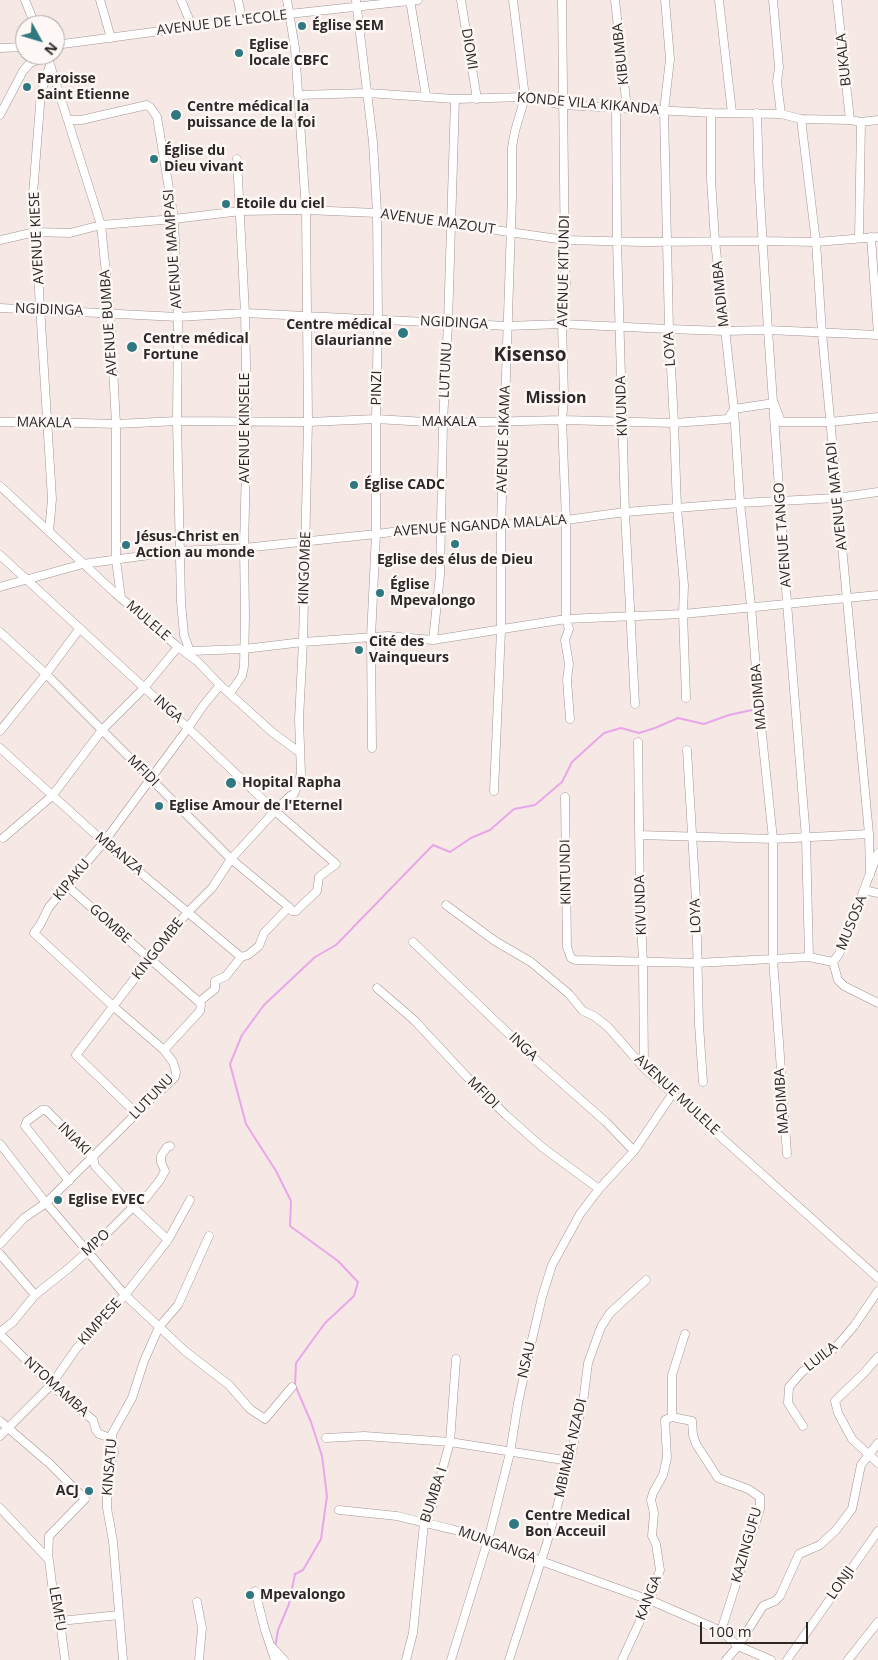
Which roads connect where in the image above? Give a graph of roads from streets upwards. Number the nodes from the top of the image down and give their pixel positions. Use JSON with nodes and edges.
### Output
{"nodes":[{"id":1,"x":25,"y":0,"type":"edge"},
{"id":2,"x":100,"y":0,"type":"edge"},
{"id":3,"x":181,"y":0,"type":"edge"},
{"id":4,"x":238,"y":0,"type":"edge"},
{"id":5,"x":287,"y":0,"type":"edge"},
{"id":6,"x":413,"y":0,"type":"edge"},
{"id":7,"x":461,"y":0,"type":"edge"},
{"id":8,"x":513,"y":0,"type":"edge"},
{"id":9,"x":562,"y":0,"type":"edge"},
{"id":10,"x":615,"y":0,"type":"edge"},
{"id":11,"x":665,"y":0,"type":"edge"},
{"id":12,"x":719,"y":0,"type":"edge"},
{"id":13,"x":773,"y":0,"type":"edge"},
{"id":14,"x":837,"y":0,"type":"edge"},
{"id":15,"x":357,"y":4,"type":"edge"},
{"id":16,"x":289,"y":14,"type":"junction"},
{"id":17,"x":31,"y":15,"type":"edge"},
{"id":18,"x":242,"y":20,"type":"junction"},
{"id":19,"x":192,"y":26,"type":"junction"},
{"id":20,"x":111,"y":38,"type":"junction"},
{"id":21,"x":65,"y":44,"type":"edge"},
{"id":22,"x":15,"y":47,"type":"edge"},
{"id":23,"x":0,"y":48,"type":"edge"},
{"id":24,"x":28,"y":65,"type":"edge"},
{"id":25,"x":50,"y":65,"type":"joint"},
{"id":26,"x":368,"y":94,"type":"junction"},
{"id":27,"x":298,"y":95,"type":"junction"},
{"id":28,"x":426,"y":96,"type":"junction"},
{"id":29,"x":525,"y":97,"type":"junction"},
{"id":30,"x":455,"y":99,"type":"junction"},
{"id":31,"x":477,"y":99,"type":"junction"},
{"id":32,"x":563,"y":105,"type":"junction"},
{"id":33,"x":616,"y":108,"type":"junction"},
{"id":34,"x":627,"y":109,"type":"junction"},
{"id":35,"x":664,"y":111,"type":"junction"},
{"id":36,"x":711,"y":113,"type":"junction"},
{"id":37,"x":732,"y":113,"type":"junction"},
{"id":38,"x":757,"y":113,"type":"junction"},
{"id":39,"x":781,"y":114,"type":"junction"},
{"id":40,"x":0,"y":115,"type":"edge"},
{"id":41,"x":801,"y":119,"type":"junction"},
{"id":42,"x":68,"y":120,"type":"junction"},
{"id":43,"x":850,"y":120,"type":"junction"},
{"id":44,"x":878,"y":120,"type":"edge"},
{"id":45,"x":861,"y":122,"type":"junction"},
{"id":46,"x":237,"y":159,"type":"dead end"},
{"id":47,"x":306,"y":210,"type":"junction"},
{"id":48,"x":240,"y":211,"type":"junction"},
{"id":49,"x":377,"y":213,"type":"junction"},
{"id":50,"x":174,"y":219,"type":"junction"},
{"id":51,"x":451,"y":224,"type":"junction"},
{"id":52,"x":101,"y":226,"type":"junction"},
{"id":53,"x":35,"y":232,"type":"junction"},
{"id":54,"x":511,"y":232,"type":"junction"},
{"id":55,"x":874,"y":237,"type":"edge"},
{"id":56,"x":858,"y":238,"type":"junction"},
{"id":57,"x":0,"y":240,"type":"edge"},
{"id":58,"x":565,"y":240,"type":"junction"},
{"id":59,"x":617,"y":241,"type":"junction"},
{"id":60,"x":716,"y":241,"type":"junction"},
{"id":61,"x":763,"y":241,"type":"junction"},
{"id":62,"x":667,"y":242,"type":"junction"},
{"id":63,"x":816,"y":242,"type":"junction"},
{"id":64,"x":0,"y":308,"type":"edge"},
{"id":65,"x":41,"y":309,"type":"junction"},
{"id":66,"x":110,"y":312,"type":"junction"},
{"id":67,"x":245,"y":313,"type":"junction"},
{"id":68,"x":178,"y":316,"type":"junction"},
{"id":69,"x":306,"y":317,"type":"junction"},
{"id":70,"x":378,"y":320,"type":"junction"},
{"id":71,"x":448,"y":323,"type":"junction"},
{"id":72,"x":562,"y":324,"type":"junction"},
{"id":73,"x":507,"y":326,"type":"junction"},
{"id":74,"x":619,"y":327,"type":"junction"},
{"id":75,"x":669,"y":329,"type":"junction"},
{"id":76,"x":768,"y":330,"type":"junction"},
{"id":77,"x":724,"y":331,"type":"junction"},
{"id":78,"x":822,"y":333,"type":"junction"},
{"id":79,"x":878,"y":334,"type":"edge"},
{"id":80,"x":774,"y":404,"type":"junction"},
{"id":81,"x":734,"y":409,"type":"junction"},
{"id":82,"x":878,"y":417,"type":"edge"},
{"id":83,"x":376,"y":419,"type":"junction"},
{"id":84,"x":247,"y":420,"type":"junction"},
{"id":85,"x":562,"y":420,"type":"junction"},
{"id":86,"x":623,"y":420,"type":"junction"},
{"id":87,"x":177,"y":421,"type":"junction"},
{"id":88,"x":505,"y":421,"type":"junction"},
{"id":89,"x":0,"y":422,"type":"edge"},
{"id":90,"x":47,"y":422,"type":"junction"},
{"id":91,"x":308,"y":422,"type":"junction"},
{"id":92,"x":830,"y":422,"type":"junction"},
{"id":93,"x":674,"y":423,"type":"junction"},
{"id":94,"x":116,"y":424,"type":"junction"},
{"id":95,"x":443,"y":424,"type":"junction"},
{"id":96,"x":0,"y":486,"type":"edge"},
{"id":97,"x":878,"y":492,"type":"edge"},
{"id":98,"x":837,"y":498,"type":"junction"},
{"id":99,"x":781,"y":500,"type":"junction"},
{"id":100,"x":740,"y":503,"type":"junction"},
{"id":101,"x":676,"y":508,"type":"junction"},
{"id":102,"x":625,"y":512,"type":"junction"},
{"id":103,"x":566,"y":520,"type":"junction"},
{"id":104,"x":501,"y":525,"type":"junction"},
{"id":105,"x":441,"y":526,"type":"junction"},
{"id":106,"x":49,"y":532,"type":"junction"},
{"id":107,"x":376,"y":534,"type":"junction"},
{"id":108,"x":306,"y":541,"type":"junction"},
{"id":109,"x":244,"y":548,"type":"junction"},
{"id":110,"x":179,"y":551,"type":"junction"},
{"id":111,"x":0,"y":554,"type":"edge"},
{"id":112,"x":116,"y":560,"type":"junction"},
{"id":113,"x":83,"y":564,"type":"junction"},
{"id":114,"x":27,"y":580,"type":"junction"},
{"id":115,"x":0,"y":586,"type":"edge"},
{"id":116,"x":878,"y":595,"type":"edge"},
{"id":117,"x":121,"y":598,"type":"junction"},
{"id":118,"x":847,"y":598,"type":"junction"},
{"id":119,"x":787,"y":603,"type":"junction"},
{"id":120,"x":751,"y":606,"type":"junction"},
{"id":121,"x":683,"y":614,"type":"junction"},
{"id":122,"x":630,"y":615,"type":"junction"},
{"id":123,"x":566,"y":620,"type":"junction"},
{"id":124,"x":80,"y":628,"type":"junction"},
{"id":125,"x":501,"y":630,"type":"junction"},
{"id":126,"x":0,"y":632,"type":"edge"},
{"id":127,"x":371,"y":637,"type":"junction"},
{"id":128,"x":433,"y":640,"type":"junction"},
{"id":129,"x":303,"y":642,"type":"junction"},
{"id":130,"x":178,"y":647,"type":"junction"},
{"id":131,"x":244,"y":649,"type":"junction"},
{"id":132,"x":192,"y":654,"type":"junction"},
{"id":133,"x":46,"y":674,"type":"junction"},
{"id":134,"x":220,"y":685,"type":"junction"},
{"id":135,"x":144,"y":688,"type":"junction"},
{"id":136,"x":230,"y":693,"type":"junction"},
{"id":137,"x":686,"y":698,"type":"dead end"},
{"id":138,"x":635,"y":704,"type":"dead end"},
{"id":139,"x":570,"y":719,"type":"dead end"},
{"id":140,"x":188,"y":728,"type":"junction"},
{"id":141,"x":0,"y":730,"type":"edge"},
{"id":142,"x":102,"y":730,"type":"junction"},
{"id":143,"x":638,"y":742,"type":"dead end"},
{"id":144,"x":0,"y":748,"type":"edge"},
{"id":145,"x":372,"y":748,"type":"dead end"},
{"id":146,"x":687,"y":750,"type":"dead end"},
{"id":147,"x":300,"y":752,"type":"junction"},
{"id":148,"x":150,"y":778,"type":"junction"},
{"id":149,"x":494,"y":791,"type":"dead end"},
{"id":150,"x":52,"y":796,"type":"junction"},
{"id":151,"x":565,"y":797,"type":"dead end"},
{"id":152,"x":275,"y":811,"type":"junction"},
{"id":153,"x":869,"y":834,"type":"junction"},
{"id":154,"x":639,"y":835,"type":"junction"},
{"id":155,"x":690,"y":836,"type":"junction"},
{"id":156,"x":3,"y":838,"type":"dead end"},
{"id":157,"x":806,"y":838,"type":"junction"},
{"id":158,"x":773,"y":839,"type":"junction"},
{"id":159,"x":104,"y":842,"type":"junction"},
{"id":160,"x":878,"y":853,"type":"edge"},
{"id":161,"x":230,"y":860,"type":"junction"},
{"id":162,"x":870,"y":874,"type":"junction"},
{"id":163,"x":66,"y":885,"type":"junction"},
{"id":164,"x":864,"y":890,"type":"junction"},
{"id":165,"x":878,"y":893,"type":"edge"},
{"id":166,"x":446,"y":905,"type":"dead end"},
{"id":167,"x":289,"y":907,"type":"junction"},
{"id":168,"x":188,"y":912,"type":"junction"},
{"id":169,"x":413,"y":942,"type":"dead end"},
{"id":170,"x":241,"y":957,"type":"junction"},
{"id":171,"x":809,"y":957,"type":"junction"},
{"id":172,"x":148,"y":958,"type":"junction"},
{"id":173,"x":773,"y":958,"type":"junction"},
{"id":174,"x":643,"y":962,"type":"junction"},
{"id":175,"x":833,"y":962,"type":"junction"},
{"id":176,"x":697,"y":963,"type":"junction"},
{"id":177,"x":376,"y":988,"type":"dead end"},
{"id":178,"x":199,"y":1002,"type":"junction"},
{"id":179,"x":878,"y":1003,"type":"edge"},
{"id":180,"x":114,"y":1007,"type":"junction"},
{"id":181,"x":164,"y":1050,"type":"junction"},
{"id":182,"x":644,"y":1068,"type":"junction"},
{"id":183,"x":703,"y":1082,"type":"dead end"},
{"id":184,"x":673,"y":1093,"type":"junction"},
{"id":185,"x":137,"y":1114,"type":"junction"},
{"id":186,"x":0,"y":1144,"type":"edge"},
{"id":187,"x":170,"y":1146,"type":"dead end"},
{"id":188,"x":634,"y":1151,"type":"junction"},
{"id":189,"x":787,"y":1154,"type":"dead end"},
{"id":190,"x":93,"y":1157,"type":"junction"},
{"id":191,"x":69,"y":1181,"type":"junction"},
{"id":192,"x":599,"y":1189,"type":"junction"},
{"id":193,"x":190,"y":1200,"type":"dead end"},
{"id":194,"x":46,"y":1203,"type":"junction"},
{"id":195,"x":133,"y":1207,"type":"junction"},
{"id":196,"x":209,"y":1236,"type":"dead end"},
{"id":197,"x":168,"y":1240,"type":"junction"},
{"id":198,"x":0,"y":1244,"type":"edge"},
{"id":199,"x":87,"y":1251,"type":"junction"},
{"id":200,"x":0,"y":1254,"type":"edge"},
{"id":201,"x":878,"y":1278,"type":"edge"},
{"id":202,"x":646,"y":1280,"type":"dead end"},
{"id":203,"x":878,"y":1291,"type":"edge"},
{"id":204,"x":125,"y":1294,"type":"junction"},
{"id":205,"x":35,"y":1295,"type":"junction"},
{"id":206,"x":160,"y":1327,"type":"junction"},
{"id":207,"x":0,"y":1333,"type":"edge"},
{"id":208,"x":685,"y":1334,"type":"dead end"},
{"id":209,"x":878,"y":1357,"type":"edge"},
{"id":210,"x":456,"y":1359,"type":"dead end"},
{"id":211,"x":51,"y":1384,"type":"junction"},
{"id":212,"x":292,"y":1387,"type":"dead end"},
{"id":213,"x":672,"y":1418,"type":"junction"},
{"id":214,"x":0,"y":1421,"type":"edge"},
{"id":215,"x":803,"y":1426,"type":"dead end"},
{"id":216,"x":7,"y":1428,"type":"junction"},
{"id":217,"x":0,"y":1436,"type":"edge"},
{"id":218,"x":111,"y":1438,"type":"junction"},
{"id":219,"x":326,"y":1438,"type":"dead end"},
{"id":220,"x":450,"y":1442,"type":"junction"},
{"id":221,"x":878,"y":1443,"type":"edge"},
{"id":222,"x":510,"y":1453,"type":"junction"},
{"id":223,"x":869,"y":1455,"type":"junction"},
{"id":224,"x":570,"y":1461,"type":"junction"},
{"id":225,"x":878,"y":1463,"type":"edge"},
{"id":226,"x":0,"y":1508,"type":"edge"},
{"id":227,"x":339,"y":1510,"type":"dead end"},
{"id":228,"x":424,"y":1522,"type":"junction"},
{"id":229,"x":878,"y":1531,"type":"edge"},
{"id":230,"x":488,"y":1540,"type":"junction"},
{"id":231,"x":48,"y":1558,"type":"junction"},
{"id":232,"x":541,"y":1561,"type":"junction"},
{"id":233,"x":255,"y":1592,"type":"dead end"},
{"id":234,"x":650,"y":1600,"type":"junction"},
{"id":235,"x":197,"y":1602,"type":"dead end"},
{"id":236,"x":119,"y":1615,"type":"junction"},
{"id":237,"x":60,"y":1621,"type":"junction"},
{"id":238,"x":878,"y":1622,"type":"edge"},
{"id":239,"x":721,"y":1631,"type":"junction"},
{"id":240,"x":738,"y":1646,"type":"junction"},
{"id":241,"x":273,"y":1648,"type":"junction"},
{"id":242,"x":65,"y":1660,"type":"edge"},
{"id":243,"x":123,"y":1660,"type":"edge"},
{"id":244,"x":199,"y":1660,"type":"edge"},
{"id":245,"x":275,"y":1660,"type":"edge"},
{"id":246,"x":284,"y":1660,"type":"edge"},
{"id":247,"x":406,"y":1660,"type":"edge"},
{"id":248,"x":451,"y":1660,"type":"edge"},
{"id":249,"x":509,"y":1660,"type":"edge"},
{"id":250,"x":622,"y":1660,"type":"edge"},
{"id":251,"x":726,"y":1660,"type":"edge"},
{"id":252,"x":772,"y":1660,"type":"edge"},
{"id":253,"x":787,"y":1660,"type":"edge"},
{"id":254,"x":848,"y":1660,"type":"edge"}],
"edges":[{"from":1,"to":17,"type":"street"},
{"from":2,"to":20,"type":"street"},
{"from":3,"to":19,"type":"street"},
{"from":4,"to":18,"type":"street"},
{"from":5,"to":16,"type":"street","name":"KINGOMBE"},
{"from":6,"to":15,"type":"street","name":"AVENUE DE L'ECOLE"},
{"from":6,"to":28,"type":"street"},
{"from":7,"to":31,"type":"street","name":"DIOMI"},
{"from":8,"to":29,"type":"street","name":"AVENUE SIKAMA"},
{"from":9,"to":32,"type":"street","name":"AVENUE KITUNDI"},
{"from":10,"to":34,"type":"street","name":"KIBUMBA"},
{"from":11,"to":35,"type":"street","name":"LOYA"},
{"from":12,"to":37,"type":"street"},
{"from":13,"to":39,"type":"street"},
{"from":14,"to":43,"type":"street","name":"BUKALA"},
{"from":15,"to":16,"type":"street","name":"AVENUE DE L'ECOLE"},
{"from":15,"to":26,"type":"street","name":"PINZI"},
{"from":16,"to":18,"type":"street","name":"AVENUE DE L'ECOLE"},
{"from":16,"to":27,"type":"street","name":"KINGOMBE"},
{"from":18,"to":19,"type":"street","name":"AVENUE DE L'ECOLE"},
{"from":19,"to":20,"type":"street","name":"AVENUE DE L'ECOLE"},
{"from":20,"to":21,"type":"street","name":"AVENUE DE L'ECOLE"},
{"from":22,"to":23,"type":"street"},
{"from":24,"to":40,"type":"street"},
{"from":25,"to":42,"type":"street","name":"AVENUE BUMBA"},
{"from":25,"to":53,"type":"street","name":"AVENUE KIESE"},
{"from":26,"to":27,"type":"street","name":"KONDE VILA KIKANDA"},
{"from":26,"to":28,"type":"street","name":"KONDE VILA KIKANDA"},
{"from":26,"to":49,"type":"street","name":"PINZI"},
{"from":27,"to":47,"type":"street","name":"KINGOMBE"},
{"from":28,"to":30,"type":"street","name":"KONDE VILA KIKANDA"},
{"from":29,"to":31,"type":"street","name":"KONDE VILA KIKANDA"},
{"from":29,"to":32,"type":"street","name":"KONDE VILA KIKANDA"},
{"from":29,"to":54,"type":"street","name":"AVENUE SIKAMA"},
{"from":30,"to":31,"type":"street","name":"KONDE VILA KIKANDA"},
{"from":30,"to":51,"type":"street","name":"LUTUNU"},
{"from":32,"to":33,"type":"street","name":"KONDE VILA KIKANDA"},
{"from":32,"to":58,"type":"street","name":"AVENUE KITUNDI"},
{"from":33,"to":34,"type":"street","name":"KONDE VILA KIKANDA"},
{"from":33,"to":59,"type":"street","name":"KIVUNDA"},
{"from":34,"to":35,"type":"street","name":"KONDE VILA KIKANDA"},
{"from":35,"to":36,"type":"street","name":"KONDE VILA KIKANDA"},
{"from":35,"to":62,"type":"street","name":"LOYA"},
{"from":36,"to":37,"type":"street","name":"KONDE VILA KIKANDA"},
{"from":36,"to":60,"type":"street","name":"MADIMBA"},
{"from":37,"to":38,"type":"street","name":"KONDE VILA KIKANDA"},
{"from":38,"to":39,"type":"street","name":"KONDE VILA KIKANDA"},
{"from":38,"to":61,"type":"street","name":"AVENUE TANGO"},
{"from":39,"to":41,"type":"street","name":"KONDE VILA KIKANDA"},
{"from":41,"to":43,"type":"street","name":"KONDE VILA KIKANDA"},
{"from":41,"to":63,"type":"street","name":"AVENUE MATADI"},
{"from":42,"to":50,"type":"street","name":"AVENUE MAMPASI"},
{"from":42,"to":52,"type":"street","name":"AVENUE BUMBA"},
{"from":43,"to":45,"type":"street","name":"KONDE VILA KIKANDA"},
{"from":44,"to":45,"type":"street","name":"KONDE VILA KIKANDA"},
{"from":45,"to":56,"type":"street"},
{"from":46,"to":48,"type":"street","name":"AVENUE KINSELE"},
{"from":47,"to":48,"type":"street","name":"AVENUE MAZOUT"},
{"from":47,"to":49,"type":"street","name":"AVENUE MAZOUT"},
{"from":47,"to":69,"type":"street","name":"KINGOMBE"},
{"from":48,"to":50,"type":"street","name":"AVENUE MAZOUT"},
{"from":48,"to":67,"type":"street","name":"AVENUE KINSELE"},
{"from":49,"to":51,"type":"street","name":"AVENUE MAZOUT"},
{"from":49,"to":70,"type":"street","name":"PINZI"},
{"from":50,"to":52,"type":"street","name":"AVENUE MAZOUT"},
{"from":50,"to":68,"type":"street","name":"AVENUE MAMPASI"},
{"from":51,"to":54,"type":"street","name":"AVENUE MAZOUT"},
{"from":51,"to":71,"type":"street","name":"LUTUNU"},
{"from":52,"to":53,"type":"street","name":"AVENUE MAZOUT"},
{"from":52,"to":66,"type":"street","name":"AVENUE BUMBA"},
{"from":53,"to":57,"type":"street","name":"AVENUE MAZOUT"},
{"from":53,"to":65,"type":"street","name":"AVENUE KIESE"},
{"from":54,"to":58,"type":"street","name":"AVENUE MAZOUT"},
{"from":54,"to":73,"type":"street","name":"AVENUE SIKAMA"},
{"from":55,"to":56,"type":"street","name":"AVENUE MAZOUT"},
{"from":55,"to":79,"type":"street"},
{"from":56,"to":63,"type":"street","name":"AVENUE MAZOUT"},
{"from":58,"to":59,"type":"street","name":"AVENUE MAZOUT"},
{"from":58,"to":72,"type":"street","name":"AVENUE KITUNDI"},
{"from":59,"to":62,"type":"street","name":"AVENUE MAZOUT"},
{"from":59,"to":74,"type":"street","name":"KIVUNDA"},
{"from":60,"to":61,"type":"street","name":"AVENUE MAZOUT"},
{"from":60,"to":62,"type":"street","name":"AVENUE MAZOUT"},
{"from":60,"to":77,"type":"street","name":"MADIMBA"},
{"from":61,"to":63,"type":"street","name":"AVENUE MAZOUT"},
{"from":61,"to":76,"type":"street","name":"AVENUE TANGO"},
{"from":62,"to":75,"type":"street","name":"LOYA"},
{"from":63,"to":78,"type":"street","name":"AVENUE MATADI"},
{"from":64,"to":65,"type":"street","name":"NGIDINGA"},
{"from":65,"to":66,"type":"street","name":"NGIDINGA"},
{"from":65,"to":90,"type":"street","name":"AVENUE KIESE"},
{"from":66,"to":68,"type":"street","name":"NGIDINGA"},
{"from":66,"to":94,"type":"street","name":"AVENUE BUMBA"},
{"from":67,"to":68,"type":"street","name":"NGIDINGA"},
{"from":67,"to":69,"type":"street","name":"NGIDINGA"},
{"from":67,"to":84,"type":"street","name":"AVENUE KINSELE"},
{"from":68,"to":87,"type":"street","name":"AVENUE MAMPASI"},
{"from":69,"to":70,"type":"street","name":"NGIDINGA"},
{"from":69,"to":91,"type":"street","name":"KINGOMBE"},
{"from":70,"to":71,"type":"street","name":"NGIDINGA"},
{"from":70,"to":83,"type":"street","name":"PINZI"},
{"from":71,"to":73,"type":"street","name":"NGIDINGA"},
{"from":71,"to":95,"type":"street","name":"LUTUNU"},
{"from":72,"to":73,"type":"street","name":"NGIDINGA"},
{"from":72,"to":74,"type":"street","name":"NGIDINGA"},
{"from":72,"to":85,"type":"street","name":"AVENUE KITUNDI"},
{"from":73,"to":88,"type":"street","name":"AVENUE SIKAMA"},
{"from":74,"to":75,"type":"street","name":"NGIDINGA"},
{"from":74,"to":86,"type":"street","name":"KIVUNDA"},
{"from":75,"to":77,"type":"street","name":"NGIDINGA"},
{"from":75,"to":93,"type":"street","name":"LOYA"},
{"from":76,"to":77,"type":"street","name":"NGIDINGA"},
{"from":76,"to":78,"type":"street","name":"NGIDINGA"},
{"from":76,"to":80,"type":"street","name":"AVENUE TANGO"},
{"from":77,"to":81,"type":"street","name":"MADIMBA"},
{"from":78,"to":79,"type":"street","name":"NGIDINGA"},
{"from":78,"to":92,"type":"street","name":"AVENUE MATADI"},
{"from":80,"to":81,"type":"street","name":"MAKALA"},
{"from":80,"to":92,"type":"street"},
{"from":80,"to":99,"type":"street","name":"AVENUE TANGO"},
{"from":81,"to":93,"type":"street","name":"MAKALA"},
{"from":81,"to":100,"type":"street","name":"MADIMBA"},
{"from":82,"to":92,"type":"street"},
{"from":83,"to":91,"type":"street","name":"MAKALA"},
{"from":83,"to":95,"type":"street","name":"MAKALA"},
{"from":83,"to":107,"type":"street","name":"PINZI"},
{"from":84,"to":87,"type":"street","name":"MAKALA"},
{"from":84,"to":91,"type":"street","name":"MAKALA"},
{"from":84,"to":109,"type":"street","name":"AVENUE KINSELE"},
{"from":85,"to":86,"type":"street","name":"MAKALA"},
{"from":85,"to":88,"type":"street","name":"MAKALA"},
{"from":85,"to":103,"type":"street","name":"AVENUE KITUNDI"},
{"from":86,"to":93,"type":"street","name":"MAKALA"},
{"from":86,"to":102,"type":"street","name":"KIVUNDA"},
{"from":87,"to":94,"type":"street","name":"MAKALA"},
{"from":87,"to":110,"type":"street","name":"AVENUE MAMPASI"},
{"from":88,"to":95,"type":"street","name":"MAKALA"},
{"from":88,"to":104,"type":"street","name":"AVENUE SIKAMA"},
{"from":89,"to":90,"type":"street","name":"MAKALA"},
{"from":90,"to":94,"type":"street","name":"MAKALA"},
{"from":90,"to":106,"type":"street","name":"AVENUE KIESE"},
{"from":91,"to":108,"type":"street","name":"KINGOMBE"},
{"from":92,"to":98,"type":"street","name":"AVENUE MATADI"},
{"from":93,"to":101,"type":"street","name":"LOYA"},
{"from":94,"to":112,"type":"street","name":"AVENUE BUMBA"},
{"from":95,"to":105,"type":"street","name":"LUTUNU"},
{"from":96,"to":106,"type":"street","name":"MULELE"},
{"from":97,"to":98,"type":"street","name":"AVENUE NGANDA MALALA"},
{"from":98,"to":99,"type":"street","name":"AVENUE NGANDA MALALA"},
{"from":98,"to":118,"type":"street","name":"AVENUE MATADI"},
{"from":99,"to":100,"type":"street","name":"AVENUE NGANDA MALALA"},
{"from":99,"to":119,"type":"street","name":"AVENUE TANGO"},
{"from":100,"to":101,"type":"street","name":"AVENUE NGANDA MALALA"},
{"from":100,"to":120,"type":"street","name":"MADIMBA"},
{"from":101,"to":102,"type":"street","name":"AVENUE NGANDA MALALA"},
{"from":101,"to":121,"type":"street","name":"LOYA"},
{"from":102,"to":103,"type":"street","name":"AVENUE NGANDA MALALA"},
{"from":102,"to":122,"type":"street","name":"KIVUNDA"},
{"from":103,"to":104,"type":"street","name":"AVENUE NGANDA MALALA"},
{"from":103,"to":123,"type":"street","name":"AVENUE KITUNDI"},
{"from":104,"to":105,"type":"street","name":"AVENUE NGANDA MALALA"},
{"from":104,"to":125,"type":"street","name":"AVENUE SIKAMA"},
{"from":105,"to":107,"type":"street","name":"AVENUE NGANDA MALALA"},
{"from":105,"to":128,"type":"street","name":"LUTUNU"},
{"from":106,"to":113,"type":"street","name":"MULELE"},
{"from":107,"to":108,"type":"street","name":"AVENUE NGANDA MALALA"},
{"from":107,"to":127,"type":"street","name":"PINZI"},
{"from":108,"to":109,"type":"street","name":"AVENUE NGANDA MALALA"},
{"from":108,"to":129,"type":"street","name":"KINGOMBE"},
{"from":109,"to":110,"type":"street","name":"AVENUE NGANDA MALALA"},
{"from":109,"to":131,"type":"street","name":"AVENUE KINSELE"},
{"from":110,"to":112,"type":"street","name":"AVENUE NGANDA MALALA"},
{"from":110,"to":132,"type":"street","name":"AVENUE MAMPASI"},
{"from":111,"to":114,"type":"street","name":"INGA"},
{"from":112,"to":113,"type":"street","name":"AVENUE NGANDA MALALA"},
{"from":112,"to":117,"type":"street","name":"AVENUE BUMBA"},
{"from":113,"to":114,"type":"street","name":"AVENUE NGANDA MALALA"},
{"from":113,"to":117,"type":"street","name":"MULELE"},
{"from":114,"to":115,"type":"street","name":"AVENUE NGANDA MALALA"},
{"from":114,"to":124,"type":"street","name":"INGA"},
{"from":116,"to":118,"type":"street"},
{"from":117,"to":130,"type":"street","name":"MULELE"},
{"from":118,"to":119,"type":"street"},
{"from":118,"to":153,"type":"street","name":"AVENUE MATADI"},
{"from":119,"to":120,"type":"street"},
{"from":119,"to":157,"type":"street","name":"AVENUE TANGO"},
{"from":120,"to":121,"type":"street"},
{"from":120,"to":158,"type":"street","name":"MADIMBA"},
{"from":121,"to":122,"type":"street"},
{"from":121,"to":137,"type":"street","name":"LOYA"},
{"from":122,"to":123,"type":"street"},
{"from":122,"to":138,"type":"street","name":"KIVUNDA"},
{"from":123,"to":125,"type":"street"},
{"from":123,"to":139,"type":"street","name":"AVENUE KITUNDI"},
{"from":124,"to":133,"type":"street"},
{"from":124,"to":135,"type":"street","name":"INGA"},
{"from":125,"to":128,"type":"street"},
{"from":125,"to":149,"type":"street","name":"AVENUE SIKAMA"},
{"from":126,"to":133,"type":"street","name":"MFIDI"},
{"from":127,"to":128,"type":"street"},
{"from":127,"to":129,"type":"street"},
{"from":127,"to":145,"type":"street","name":"PINZI"},
{"from":129,"to":131,"type":"street"},
{"from":129,"to":147,"type":"street","name":"KINGOMBE"},
{"from":130,"to":132,"type":"street","name":"MULELE"},
{"from":130,"to":135,"type":"street"},
{"from":131,"to":132,"type":"street"},
{"from":131,"to":136,"type":"street","name":"AVENUE KINSELE"},
{"from":132,"to":134,"type":"street","name":"MULELE"},
{"from":133,"to":141,"type":"street"},
{"from":133,"to":142,"type":"street","name":"MFIDI"},
{"from":134,"to":136,"type":"street","name":"MULELE"},
{"from":134,"to":140,"type":"street","name":"KIPAKU"},
{"from":135,"to":140,"type":"street","name":"INGA"},
{"from":135,"to":142,"type":"street"},
{"from":136,"to":147,"type":"street","name":"MULELE"},
{"from":140,"to":148,"type":"street","name":"KIPAKU"},
{"from":140,"to":152,"type":"street","name":"INGA"},
{"from":142,"to":148,"type":"street","name":"MFIDI"},
{"from":142,"to":150,"type":"street"},
{"from":143,"to":154,"type":"street","name":"KIVUNDA"},
{"from":144,"to":150,"type":"street","name":"MBANZA"},
{"from":146,"to":155,"type":"street","name":"LOYA"},
{"from":147,"to":152,"type":"street","name":"KINGOMBE"},
{"from":148,"to":159,"type":"street","name":"KIPAKU"},
{"from":148,"to":161,"type":"street","name":"MFIDI"},
{"from":150,"to":156,"type":"street"},
{"from":150,"to":159,"type":"street","name":"MBANZA"},
{"from":151,"to":174,"type":"street","name":"KINTUNDI"},
{"from":152,"to":161,"type":"street","name":"KINGOMBE"},
{"from":152,"to":167,"type":"street","name":"INGA"},
{"from":153,"to":157,"type":"street"},
{"from":153,"to":162,"type":"street","name":"AVENUE MATADI"},
{"from":154,"to":155,"type":"street"},
{"from":154,"to":174,"type":"street","name":"KIVUNDA"},
{"from":155,"to":158,"type":"street"},
{"from":155,"to":176,"type":"street","name":"LOYA"},
{"from":157,"to":158,"type":"street"},
{"from":157,"to":171,"type":"street","name":"AVENUE TANGO"},
{"from":158,"to":173,"type":"street","name":"MADIMBA"},
{"from":159,"to":163,"type":"street","name":"KIPAKU"},
{"from":159,"to":168,"type":"street","name":"MBANZA"},
{"from":160,"to":162,"type":"street","name":"MUSOSA"},
{"from":161,"to":167,"type":"street","name":"MFIDI"},
{"from":161,"to":168,"type":"street","name":"KINGOMBE"},
{"from":162,"to":164,"type":"street","name":"MUSOSA"},
{"from":163,"to":172,"type":"street","name":"GOMBE"},
{"from":163,"to":180,"type":"street","name":"KIPAKU"},
{"from":164,"to":165,"type":"street"},
{"from":164,"to":175,"type":"street","name":"MUSOSA"},
{"from":166,"to":182,"type":"street","name":"AVENUE MULELE"},
{"from":167,"to":170,"type":"street"},
{"from":168,"to":170,"type":"street","name":"MBANZA"},
{"from":168,"to":172,"type":"street","name":"KINGOMBE"},
{"from":169,"to":188,"type":"street","name":"INGA"},
{"from":170,"to":178,"type":"street"},
{"from":171,"to":173,"type":"street"},
{"from":171,"to":175,"type":"street"},
{"from":172,"to":178,"type":"street","name":"GOMBE"},
{"from":172,"to":180,"type":"street","name":"KINGOMBE"},
{"from":173,"to":176,"type":"street"},
{"from":173,"to":189,"type":"street","name":"MADIMBA"},
{"from":174,"to":176,"type":"street"},
{"from":174,"to":182,"type":"street","name":"KIVUNDA"},
{"from":175,"to":179,"type":"street"},
{"from":176,"to":183,"type":"street","name":"LOYA"},
{"from":177,"to":192,"type":"street","name":"MFIDI"},
{"from":178,"to":181,"type":"street"},
{"from":180,"to":181,"type":"street"},
{"from":180,"to":185,"type":"street","name":"KINGOMBE"},
{"from":181,"to":185,"type":"street","name":"LUTUNU"},
{"from":182,"to":184,"type":"street","name":"AVENUE MULELE"},
{"from":184,"to":188,"type":"street","name":"NSAU"},
{"from":184,"to":201,"type":"street","name":"AVENUE MULELE"},
{"from":185,"to":190,"type":"street","name":"LUTUNU"},
{"from":186,"to":194,"type":"street"},
{"from":187,"to":195,"type":"street","name":"MPO"},
{"from":188,"to":192,"type":"street","name":"NSAU"},
{"from":190,"to":191,"type":"street","name":"LUTUNU"},
{"from":190,"to":191,"type":"street","name":"INIAKI"},
{"from":190,"to":195,"type":"street","name":"INIAKI"},
{"from":191,"to":194,"type":"street","name":"LUTUNU"},
{"from":192,"to":222,"type":"street","name":"NSAU"},
{"from":193,"to":197,"type":"street","name":"KIMPESE"},
{"from":194,"to":198,"type":"street","name":"LUTUNU"},
{"from":194,"to":199,"type":"street"},
{"from":195,"to":197,"type":"street","name":"INIAKI"},
{"from":195,"to":199,"type":"street","name":"MPO"},
{"from":196,"to":206,"type":"street","name":"KINSATU"},
{"from":197,"to":204,"type":"street","name":"KIMPESE"},
{"from":199,"to":204,"type":"street"},
{"from":199,"to":205,"type":"street","name":"MPO"},
{"from":200,"to":205,"type":"street"},
{"from":202,"to":224,"type":"street","name":"MBIMBA NZADI"},
{"from":203,"to":215,"type":"street","name":"LUILA"},
{"from":204,"to":206,"type":"street"},
{"from":204,"to":211,"type":"street","name":"KIMPESE"},
{"from":205,"to":207,"type":"street","name":"MPO"},
{"from":206,"to":212,"type":"street"},
{"from":206,"to":218,"type":"street","name":"KINSATU"},
{"from":207,"to":211,"type":"street","name":"NTOMAMBA"},
{"from":208,"to":213,"type":"street","name":"KANGA"},
{"from":209,"to":223,"type":"street"},
{"from":210,"to":220,"type":"street","name":"BUMBA I"},
{"from":211,"to":216,"type":"street","name":"KIMPESE"},
{"from":211,"to":218,"type":"street","name":"NTOMAMBA"},
{"from":213,"to":234,"type":"street","name":"KANGA"},
{"from":213,"to":239,"type":"street","name":"KAZINGUFU"},
{"from":214,"to":216,"type":"street"},
{"from":216,"to":217,"type":"street","name":"KIMPESE"},
{"from":216,"to":231,"type":"street","name":"LEMFU"},
{"from":218,"to":236,"type":"street","name":"KINSATU"},
{"from":219,"to":220,"type":"street"},
{"from":220,"to":222,"type":"street"},
{"from":220,"to":228,"type":"street","name":"BUMBA I"},
{"from":221,"to":223,"type":"street"},
{"from":222,"to":224,"type":"street"},
{"from":222,"to":230,"type":"street","name":"NSAU"},
{"from":223,"to":225,"type":"street"},
{"from":223,"to":240,"type":"street"},
{"from":224,"to":232,"type":"street","name":"MBIMBA NZADI"},
{"from":226,"to":231,"type":"street"},
{"from":227,"to":228,"type":"street","name":"MUNGANGA"},
{"from":228,"to":230,"type":"street","name":"MUNGANGA"},
{"from":228,"to":247,"type":"street","name":"BUMBA I"},
{"from":229,"to":253,"type":"street","name":"LONJI"},
{"from":230,"to":232,"type":"street","name":"MUNGANGA"},
{"from":230,"to":248,"type":"street","name":"NSAU"},
{"from":231,"to":237,"type":"street","name":"LEMFU"},
{"from":232,"to":234,"type":"street","name":"MUNGANGA"},
{"from":232,"to":249,"type":"street","name":"MBIMBA NZADI"},
{"from":233,"to":241,"type":"street"},
{"from":234,"to":239,"type":"street","name":"MUNGANGA"},
{"from":234,"to":250,"type":"street","name":"KANGA"},
{"from":235,"to":244,"type":"street"},
{"from":236,"to":237,"type":"street"},
{"from":236,"to":243,"type":"street","name":"KINSATU"},
{"from":237,"to":242,"type":"street","name":"LEMFU"},
{"from":238,"to":254,"type":"street"},
{"from":239,"to":240,"type":"street","name":"MUNGANGA"},
{"from":240,"to":251,"type":"street"},
{"from":240,"to":252,"type":"street","name":"MUNGANGA"},
{"from":241,"to":245,"type":"street"},
{"from":241,"to":246,"type":"street"}]}
